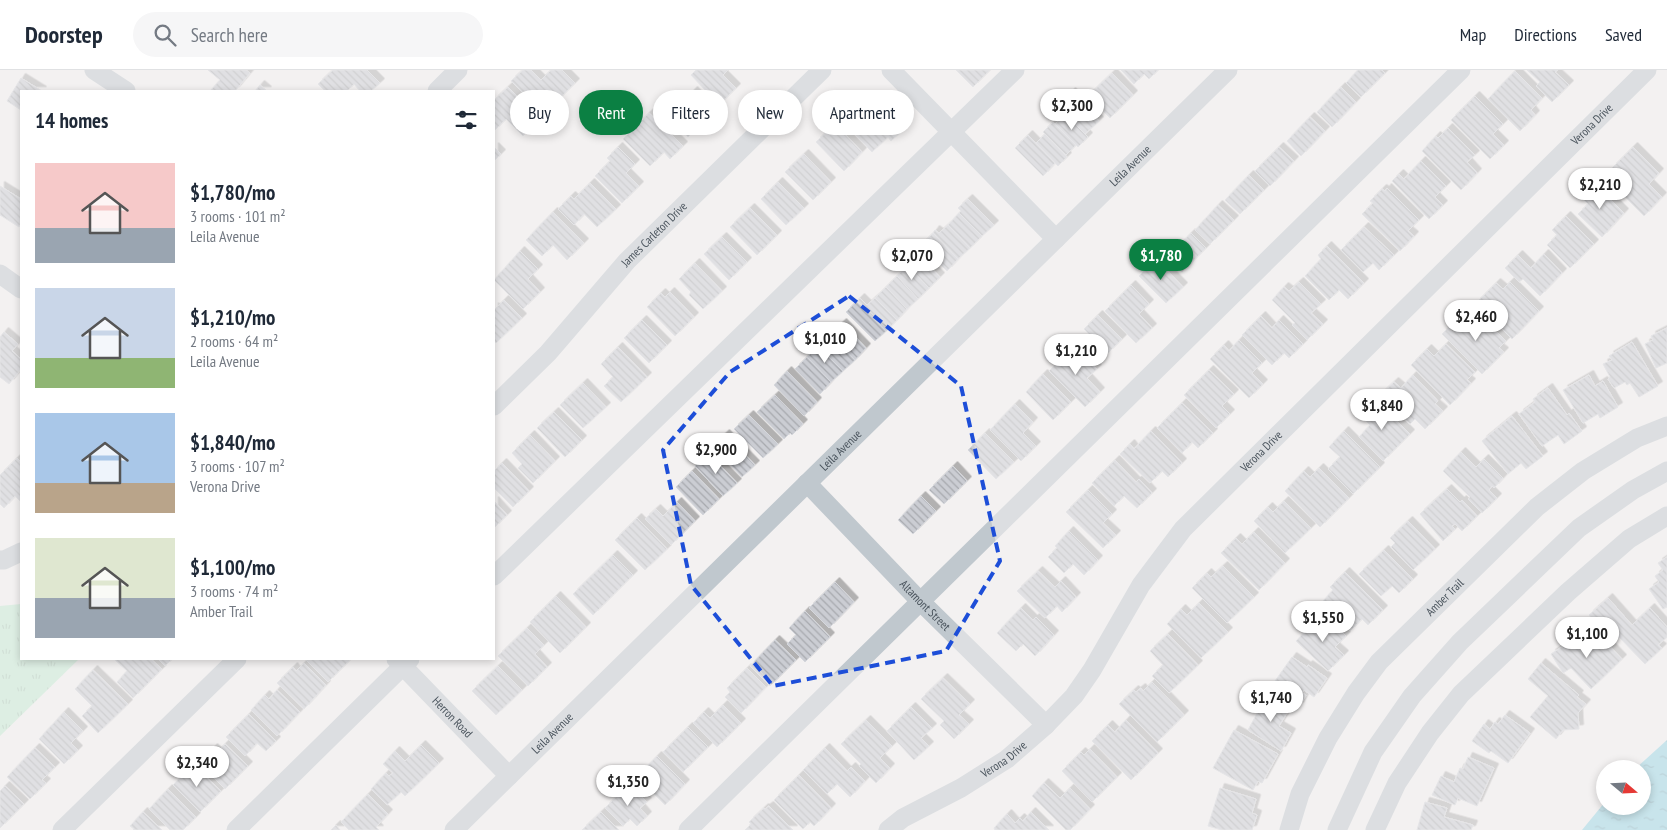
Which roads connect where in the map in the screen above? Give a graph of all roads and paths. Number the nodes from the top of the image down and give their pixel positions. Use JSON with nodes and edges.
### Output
{"nodes":[{"id":1,"x":94,"y":70,"type":"edge"},
{"id":2,"x":458,"y":70,"type":"edge"},
{"id":3,"x":822,"y":70,"type":"edge"},
{"id":4,"x":891,"y":70,"type":"edge"},
{"id":5,"x":1015,"y":70,"type":"edge"},
{"id":6,"x":1228,"y":70,"type":"edge"},
{"id":7,"x":1461,"y":70,"type":"edge"},
{"id":8,"x":1646,"y":70,"type":"edge"},
{"id":9,"x":124,"y":90,"type":"edge"},
{"id":10,"x":438,"y":90,"type":"edge"},
{"id":11,"x":951,"y":132,"type":"junction"},
{"id":12,"x":1056,"y":239,"type":"junction"},
{"id":13,"x":0,"y":274,"type":"edge"},
{"id":14,"x":20,"y":288,"type":"edge"},
{"id":15,"x":495,"y":405,"type":"edge"},
{"id":16,"x":1667,"y":426,"type":"edge"},
{"id":17,"x":1667,"y":471,"type":"edge"},
{"id":18,"x":807,"y":483,"type":"junction"},
{"id":19,"x":1667,"y":516,"type":"edge"},
{"id":20,"x":20,"y":552,"type":"edge"},
{"id":21,"x":0,"y":560,"type":"edge"},
{"id":22,"x":495,"y":575,"type":"edge"},
{"id":23,"x":920,"y":601,"type":"junction"},
{"id":24,"x":236,"y":660,"type":"edge"},
{"id":25,"x":403,"y":661,"type":"edge"},
{"id":26,"x":1046,"y":725,"type":"junction"},
{"id":27,"x":509,"y":776,"type":"junction"},
{"id":28,"x":62,"y":830,"type":"edge"},
{"id":29,"x":236,"y":830,"type":"edge"},
{"id":30,"x":454,"y":830,"type":"edge"},
{"id":31,"x":688,"y":830,"type":"edge"},
{"id":32,"x":888,"y":830,"type":"edge"},
{"id":33,"x":1289,"y":830,"type":"edge"},
{"id":34,"x":1337,"y":830,"type":"edge"},
{"id":35,"x":1375,"y":830,"type":"edge"}],
"edges":[{"from":1,"to":9,"type":"street"},
{"from":2,"to":10,"type":"street"},
{"from":3,"to":15,"type":"street","name":"James Carleton Drive"},
{"from":4,"to":11,"type":"street"},
{"from":5,"to":11,"type":"street"},
{"from":6,"to":12,"type":"street","name":"Leila Avenue"},
{"from":7,"to":23,"type":"street"},
{"from":8,"to":26,"type":"street","name":"Verona Drive"},
{"from":11,"to":12,"type":"street"},
{"from":11,"to":22,"type":"street"},
{"from":12,"to":18,"type":"street","name":"Leila Avenue"},
{"from":13,"to":14,"type":"street"},
{"from":16,"to":33,"type":"street","name":"Amber Trail"},
{"from":17,"to":34,"type":"street"},
{"from":18,"to":23,"type":"street","name":"Altamont Street"},
{"from":18,"to":27,"type":"street","name":"Leila Avenue"},
{"from":19,"to":35,"type":"street"},
{"from":20,"to":21,"type":"street"},
{"from":23,"to":26,"type":"street","name":"Altamont Street"},
{"from":23,"to":31,"type":"street"},
{"from":24,"to":28,"type":"street"},
{"from":25,"to":27,"type":"street","name":"Herron Road"},
{"from":25,"to":29,"type":"street"},
{"from":26,"to":32,"type":"street","name":"Verona Drive"},
{"from":27,"to":30,"type":"street","name":"Leila Avenue"}]}
